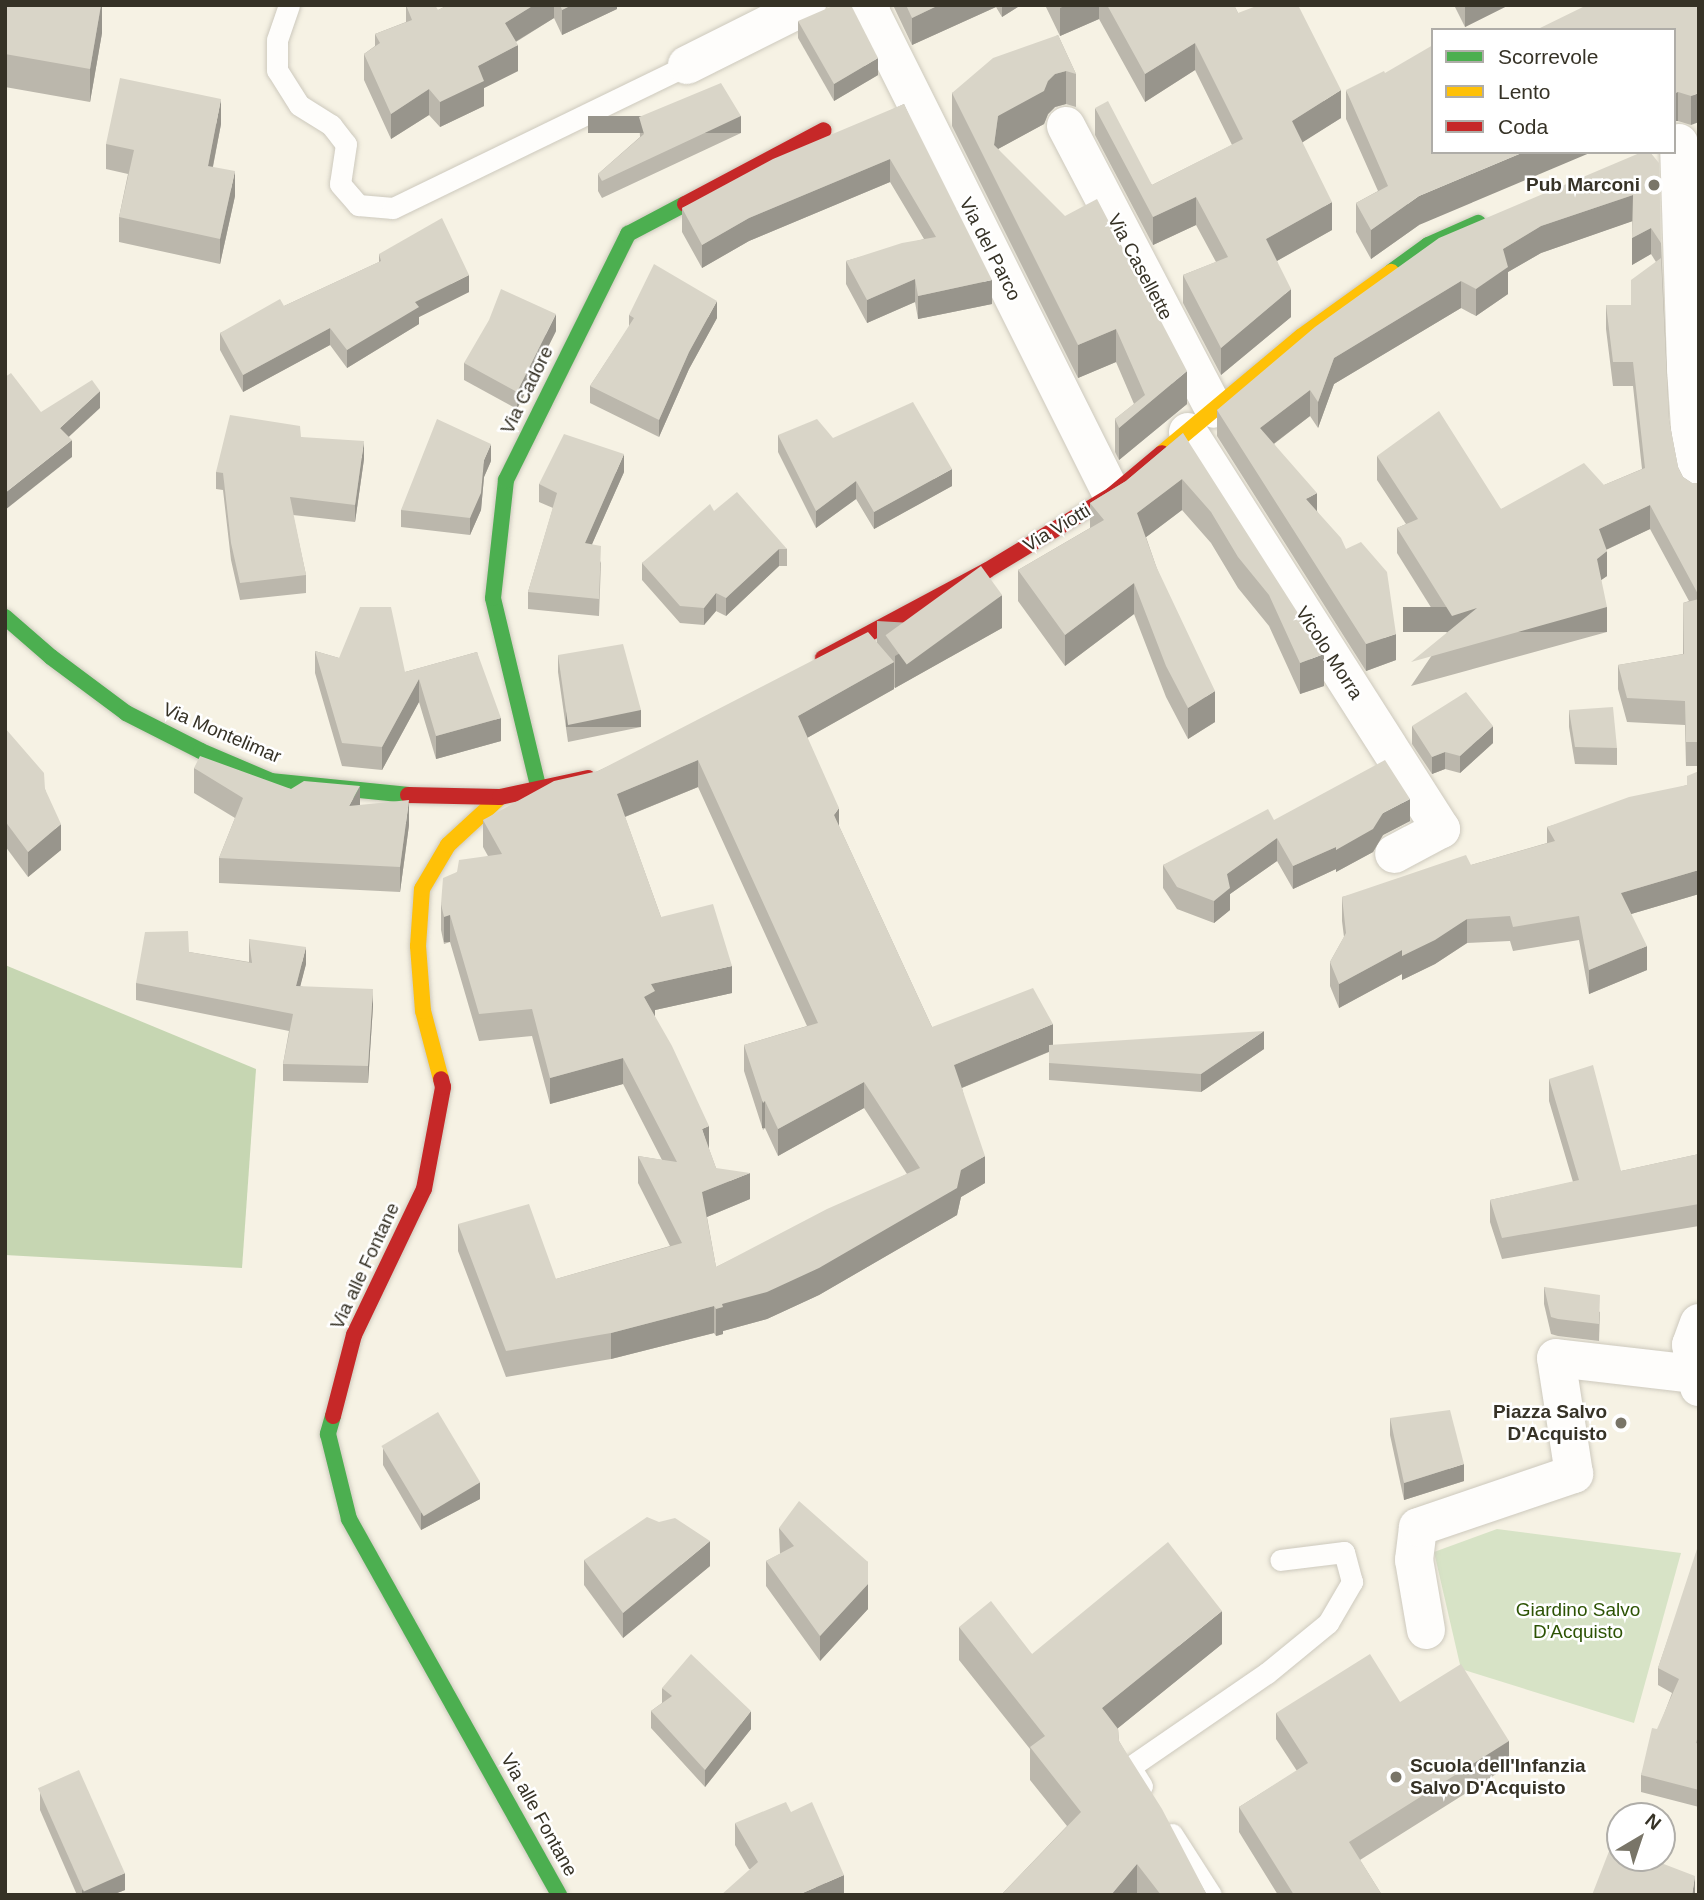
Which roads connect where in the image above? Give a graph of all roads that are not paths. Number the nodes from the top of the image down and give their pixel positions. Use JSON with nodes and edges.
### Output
{"nodes":[{"id":1,"x":289,"y":5,"type":"edge"},
{"id":2,"x":807,"y":5,"type":"edge"},
{"id":3,"x":871,"y":5,"type":"edge"},
{"id":4,"x":742,"y":19,"type":"edge"},
{"id":5,"x":687,"y":65,"type":"joint"},
{"id":6,"x":1066,"y":126,"type":"dead end"},
{"id":7,"x":824,"y":130,"type":"dead end"},
{"id":8,"x":1684,"y":141,"type":"edge"},
{"id":9,"x":1488,"y":219,"type":"edge"},
{"id":10,"x":1201,"y":420,"type":"junction"},
{"id":11,"x":1699,"y":486,"type":"edge"},
{"id":12,"x":1112,"y":495,"type":"junction"},
{"id":13,"x":5,"y":617,"type":"edge"},
{"id":14,"x":804,"y":668,"type":"edge"},
{"id":15,"x":600,"y":772,"type":"edge"},
{"id":16,"x":539,"y":790,"type":"junction"},
{"id":17,"x":500,"y":797,"type":"junction"},
{"id":18,"x":1394,"y":853,"type":"dead end"},
{"id":19,"x":1699,"y":1323,"type":"edge"},
{"id":20,"x":1697,"y":1380,"type":"edge"},
{"id":21,"x":1280,"y":1560,"type":"dead end"},
{"id":22,"x":1426,"y":1630,"type":"dead end"},
{"id":23,"x":559,"y":1895,"type":"edge"},
{"id":24,"x":1210,"y":1895,"type":"edge"}],
"edges":[{"from":1,"to":5,"type":"lane"},
{"from":2,"to":4,"type":"street"},
{"from":3,"to":12,"type":"street","name":"Via del Parco"},
{"from":4,"to":5,"type":"street"},
{"from":6,"to":10,"type":"street","name":"Via Casellette"},
{"from":7,"to":16,"type":"street","name":"Via Cadore"},
{"from":8,"to":11,"type":"street"},
{"from":9,"to":10,"type":"street","name":"Via Viotti"},
{"from":10,"to":12,"type":"street","name":"Via Viotti"},
{"from":10,"to":18,"type":"street","name":"Vicolo Morra"},
{"from":12,"to":14,"type":"street","name":"Via Viotti"},
{"from":13,"to":17,"type":"street","name":"Via Montelimar"},
{"from":15,"to":16,"type":"street"},
{"from":16,"to":17,"type":"street"},
{"from":17,"to":23,"type":"street","name":"Via alle Fontane"},
{"from":19,"to":20,"type":"street"},
{"from":20,"to":22,"type":"street"},
{"from":21,"to":24,"type":"lane"}]}
